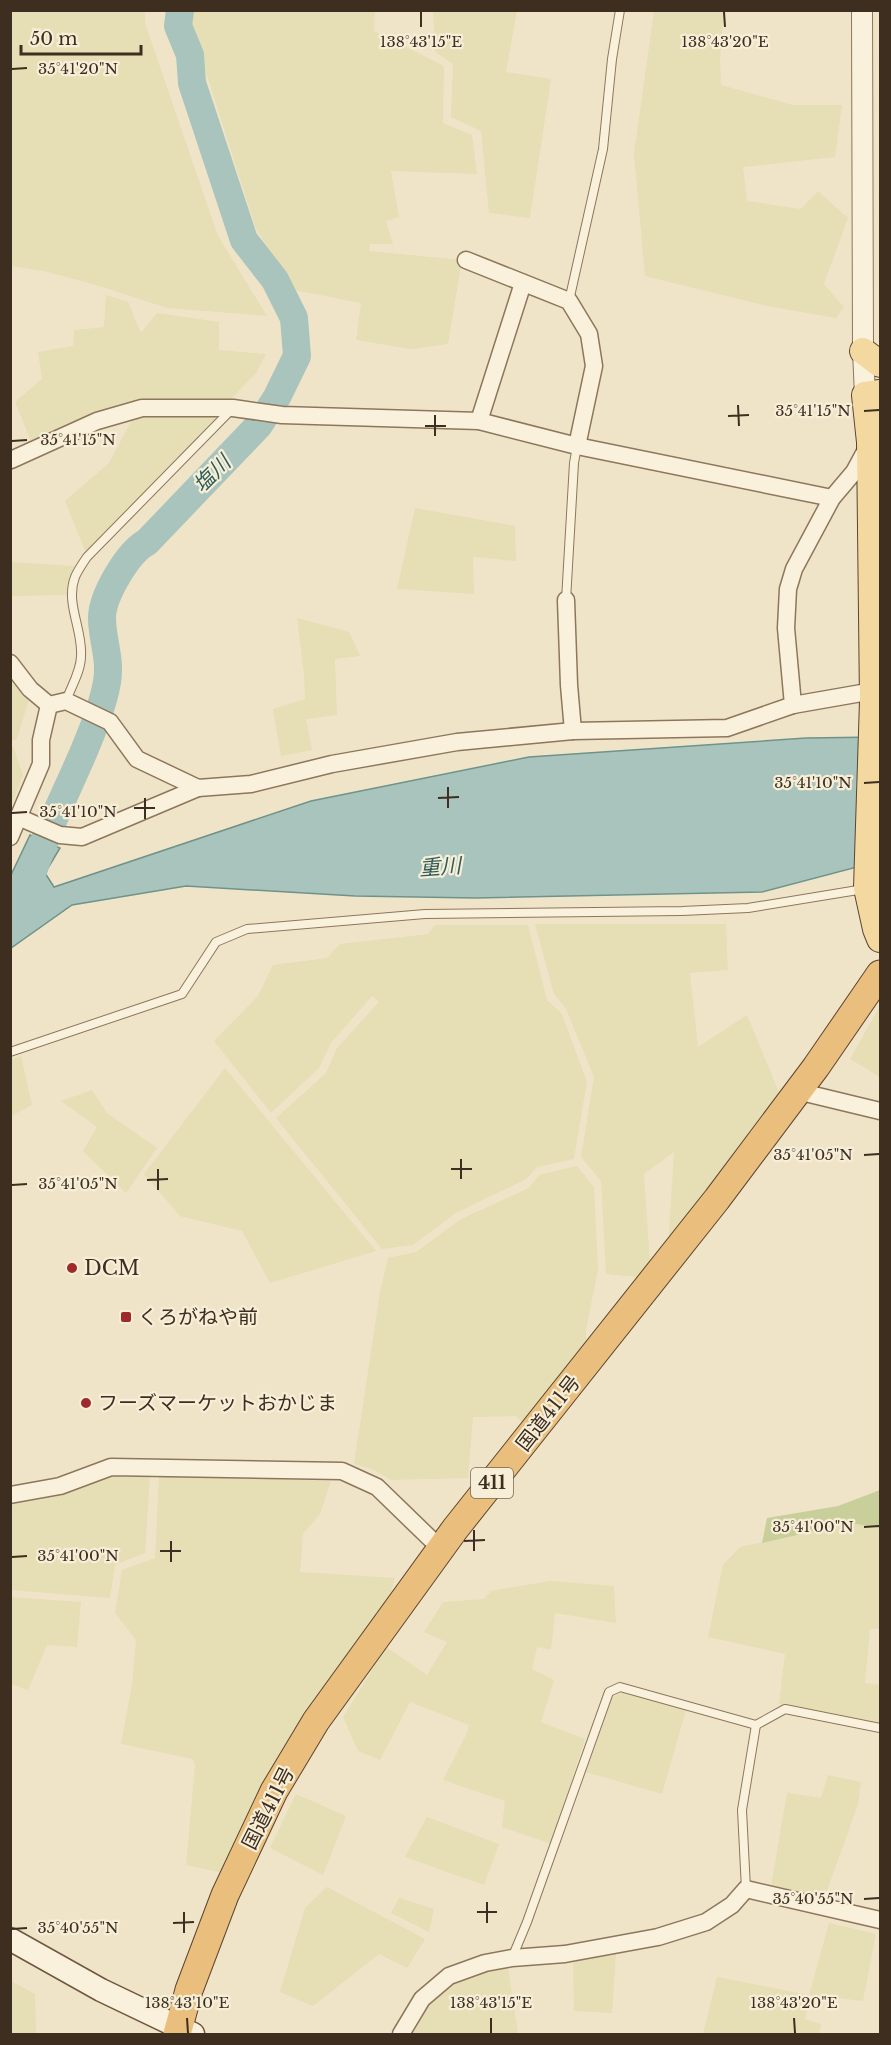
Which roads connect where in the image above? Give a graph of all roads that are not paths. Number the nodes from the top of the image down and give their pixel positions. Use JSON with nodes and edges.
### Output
{"nodes":[{"id":1,"x":620,"y":10,"type":"edge"},
{"id":2,"x":862,"y":10,"type":"edge"},
{"id":3,"x":466,"y":260,"type":"dead end"},
{"id":4,"x":523,"y":283,"type":"junction"},
{"id":5,"x":569,"y":301,"type":"junction"},
{"id":6,"x":872,"y":358,"type":"edge"},
{"id":7,"x":873,"y":394,"type":"edge"},
{"id":8,"x":233,"y":408,"type":"junction"},
{"id":9,"x":479,"y":422,"type":"junction"},
{"id":10,"x":870,"y":442,"type":"junction"},
{"id":11,"x":577,"y":446,"type":"junction"},
{"id":12,"x":11,"y":460,"type":"edge"},
{"id":13,"x":832,"y":498,"type":"junction"},
{"id":14,"x":566,"y":600,"type":"joint"},
{"id":15,"x":10,"y":663,"type":"edge"},
{"id":16,"x":873,"y":696,"type":"junction"},
{"id":17,"x":66,"y":700,"type":"junction"},
{"id":18,"x":49,"y":705,"type":"junction"},
{"id":19,"x":794,"y":705,"type":"junction"},
{"id":20,"x":573,"y":731,"type":"junction"},
{"id":21,"x":198,"y":788,"type":"junction"},
{"id":22,"x":18,"y":817,"type":"junction"},
{"id":23,"x":10,"y":837,"type":"edge"},
{"id":24,"x":867,"y":888,"type":"junction"},
{"id":25,"x":880,"y":939,"type":"edge"},
{"id":26,"x":880,"y":974,"type":"edge"},
{"id":27,"x":10,"y":1052,"type":"edge"},
{"id":28,"x":797,"y":1091,"type":"junction"},
{"id":29,"x":880,"y":1111,"type":"edge"},
{"id":30,"x":10,"y":1495,"type":"edge"},
{"id":31,"x":441,"y":1549,"type":"junction"},
{"id":32,"x":756,"y":1725,"type":"junction"},
{"id":33,"x":880,"y":1728,"type":"edge"},
{"id":34,"x":746,"y":1889,"type":"junction"},
{"id":35,"x":880,"y":1920,"type":"edge"},
{"id":36,"x":10,"y":1940,"type":"edge"},
{"id":37,"x":512,"y":1958,"type":"junction"},
{"id":38,"x":183,"y":2032,"type":"edge"},
{"id":39,"x":401,"y":2034,"type":"edge"}],
"edges":[{"from":1,"to":5,"type":"lane"},
{"from":2,"to":6,"type":"street"},
{"from":3,"to":4,"type":"street"},
{"from":4,"to":5,"type":"street"},
{"from":4,"to":9,"type":"street"},
{"from":5,"to":11,"type":"street"},
{"from":6,"to":7,"type":"street"},
{"from":7,"to":10,"type":"main road"},
{"from":8,"to":9,"type":"street"},
{"from":8,"to":12,"type":"street"},
{"from":8,"to":17,"type":"lane"},
{"from":9,"to":11,"type":"street"},
{"from":10,"to":13,"type":"street"},
{"from":10,"to":16,"type":"main road"},
{"from":11,"to":13,"type":"street"},
{"from":11,"to":14,"type":"lane"},
{"from":13,"to":19,"type":"street"},
{"from":14,"to":20,"type":"street"},
{"from":15,"to":18,"type":"street"},
{"from":16,"to":19,"type":"street"},
{"from":16,"to":24,"type":"main road"},
{"from":17,"to":18,"type":"street"},
{"from":17,"to":21,"type":"street"},
{"from":18,"to":22,"type":"street"},
{"from":19,"to":20,"type":"street"},
{"from":20,"to":21,"type":"street"},
{"from":21,"to":22,"type":"street"},
{"from":22,"to":23,"type":"street"},
{"from":24,"to":25,"type":"main road"},
{"from":24,"to":27,"type":"lane"},
{"from":26,"to":28,"type":"highway","name":"国道411号","number":"411"},
{"from":28,"to":29,"type":"street"},
{"from":28,"to":31,"type":"highway","name":"国道411号","number":"411"},
{"from":30,"to":31,"type":"street"},
{"from":31,"to":38,"type":"highway","name":"国道411号","number":"411"},
{"from":32,"to":33,"type":"lane"},
{"from":32,"to":34,"type":"lane"},
{"from":32,"to":37,"type":"lane"},
{"from":34,"to":35,"type":"street"},
{"from":34,"to":37,"type":"street"},
{"from":36,"to":38,"type":"main road"},
{"from":37,"to":39,"type":"street"}]}
